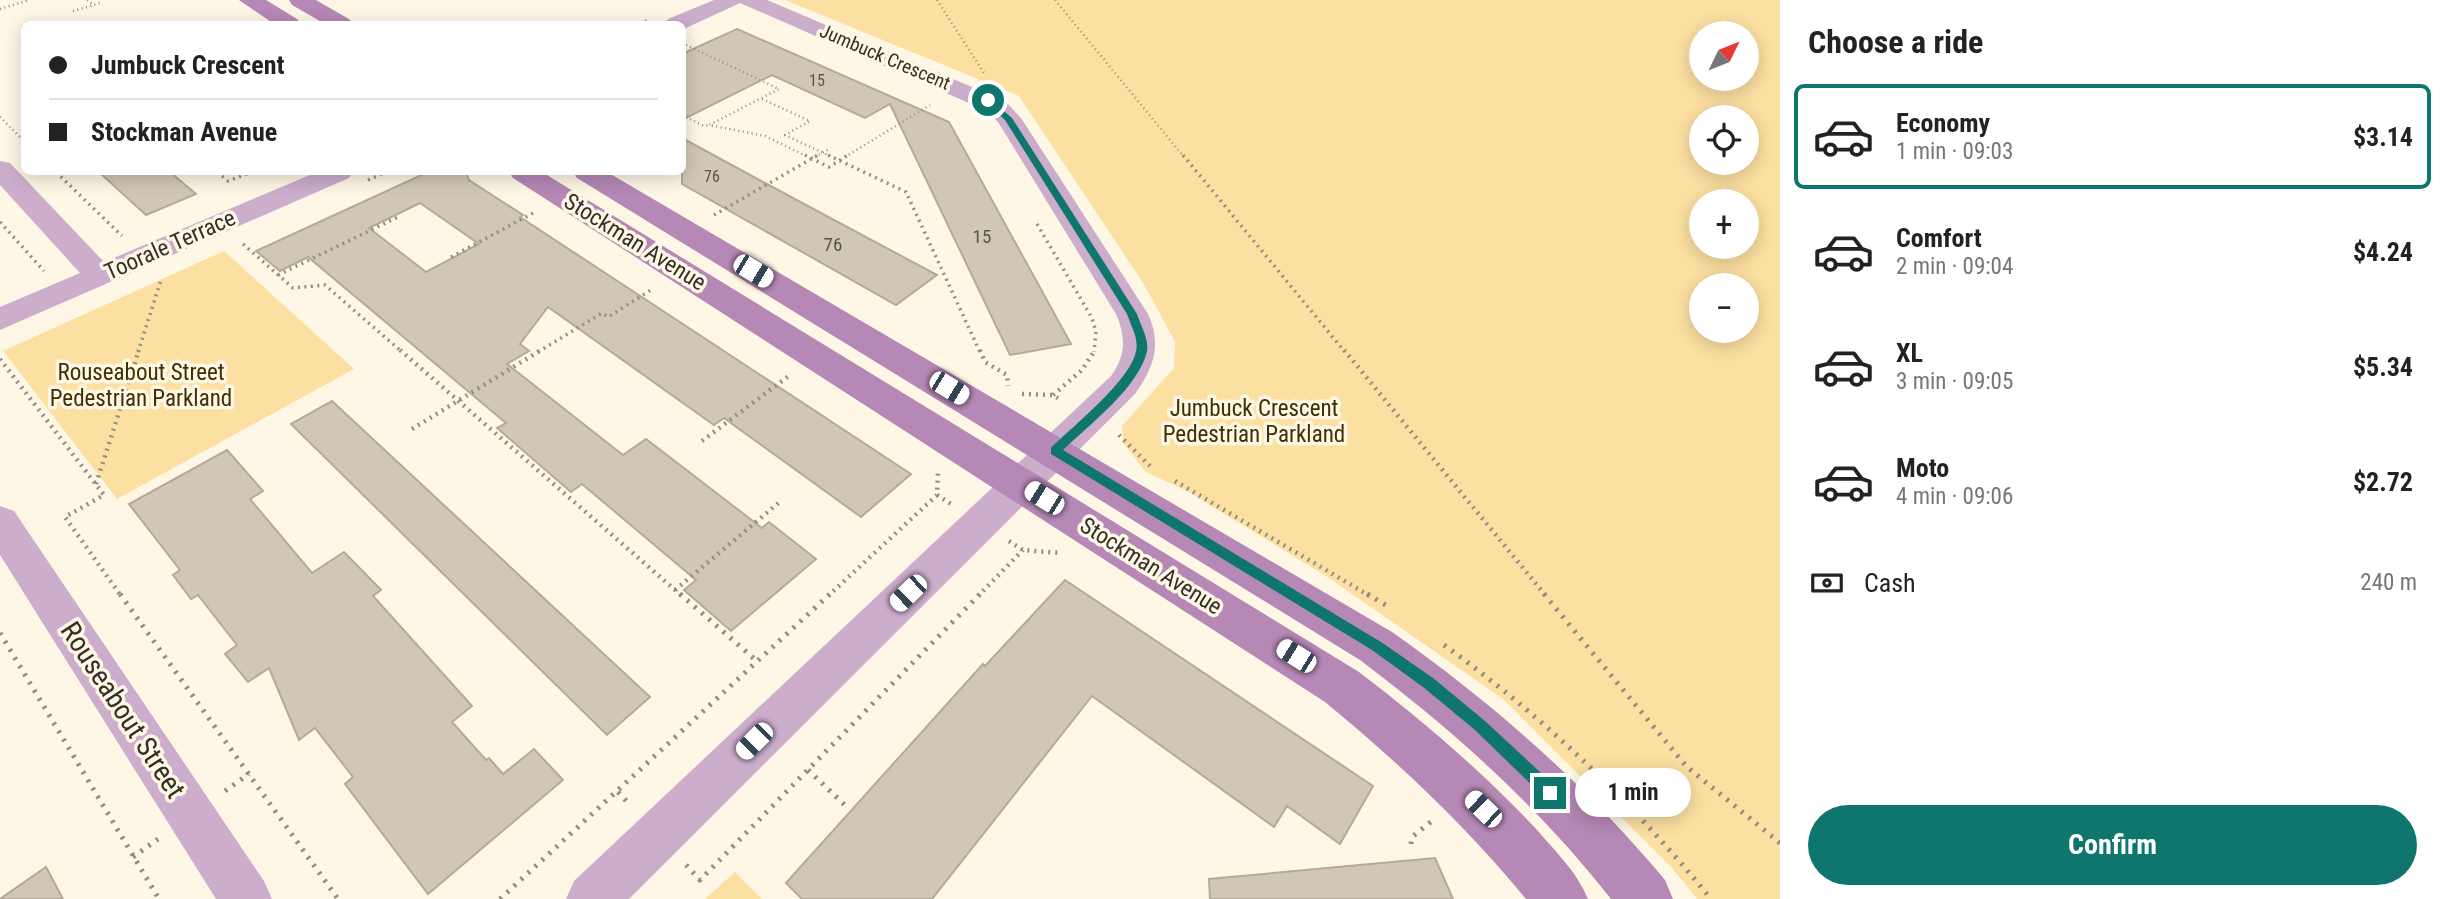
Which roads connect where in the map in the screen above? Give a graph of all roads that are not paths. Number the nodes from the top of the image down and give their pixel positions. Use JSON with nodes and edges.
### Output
{"nodes":[{"id":1,"x":250,"y":0,"type":"edge"},
{"id":2,"x":300,"y":0,"type":"edge"},
{"id":3,"x":732,"y":0,"type":"edge"},
{"id":4,"x":749,"y":0,"type":"edge"},
{"id":5,"x":284,"y":21,"type":"edge"},
{"id":6,"x":336,"y":21,"type":"edge"},
{"id":7,"x":683,"y":21,"type":"edge"},
{"id":8,"x":0,"y":169,"type":"edge"},
{"id":9,"x":332,"y":175,"type":"edge"},
{"id":10,"x":592,"y":175,"type":"edge"},
{"id":11,"x":527,"y":186,"type":"edge"},
{"id":12,"x":92,"y":267,"type":"junction"},
{"id":13,"x":0,"y":319,"type":"edge"},
{"id":14,"x":1038,"y":467,"type":"junction"},
{"id":15,"x":0,"y":522,"type":"edge"},
{"id":16,"x":246,"y":899,"type":"edge"},
{"id":17,"x":592,"y":899,"type":"edge"},
{"id":18,"x":1561,"y":899,"type":"edge"},
{"id":19,"x":1646,"y":899,"type":"edge"}],
"edges":[{"from":1,"to":5,"type":"street"},
{"from":2,"to":6,"type":"street"},
{"from":3,"to":7,"type":"street"},
{"from":4,"to":14,"type":"street","name":"Jumbuck Crescent"},
{"from":8,"to":12,"type":"street"},
{"from":9,"to":12,"type":"street","name":"Toorale Terrace"},
{"from":10,"to":14,"type":"street","name":"Stockman Avenue"},
{"from":11,"to":14,"type":"street","name":"Stockman Avenue"},
{"from":12,"to":13,"type":"street","name":"Toorale Terrace"},
{"from":14,"to":17,"type":"street"},
{"from":14,"to":18,"type":"street","name":"Stockman Avenue"},
{"from":14,"to":19,"type":"street","name":"Stockman Avenue"},
{"from":15,"to":16,"type":"street","name":"Rouseabout Street"}]}
